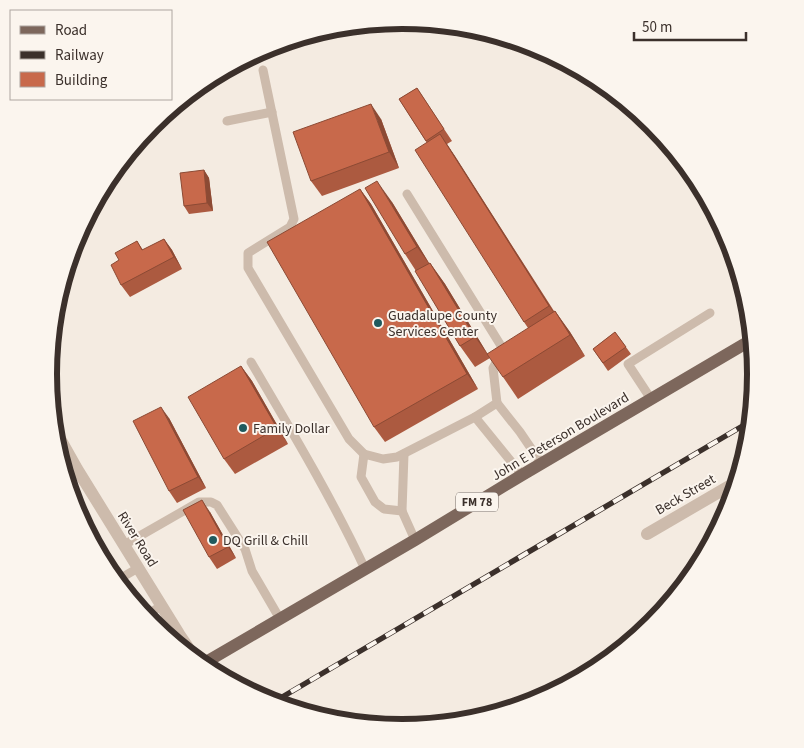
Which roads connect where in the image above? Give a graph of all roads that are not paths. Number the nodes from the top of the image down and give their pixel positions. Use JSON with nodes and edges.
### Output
{"nodes":[{"id":1,"x":263,"y":70,"type":"dead end"},
{"id":2,"x":272,"y":112,"type":"junction"},
{"id":3,"x":227,"y":121,"type":"dead end"},
{"id":4,"x":407,"y":194,"type":"dead end"},
{"id":5,"x":710,"y":313,"type":"dead end"},
{"id":6,"x":746,"y":343,"type":"edge"},
{"id":7,"x":251,"y":362,"type":"dead end"},
{"id":8,"x":651,"y":399,"type":"junction"},
{"id":9,"x":497,"y":403,"type":"junction"},
{"id":10,"x":475,"y":417,"type":"junction"},
{"id":11,"x":65,"y":447,"type":"edge"},
{"id":12,"x":364,"y":454,"type":"junction"},
{"id":13,"x":404,"y":454,"type":"junction"},
{"id":14,"x":542,"y":463,"type":"junction"},
{"id":15,"x":522,"y":475,"type":"junction"},
{"id":16,"x":728,"y":487,"type":"edge"},
{"id":17,"x":402,"y":512,"type":"junction"},
{"id":18,"x":647,"y":534,"type":"dead end"},
{"id":19,"x":415,"y":540,"type":"junction"},
{"id":20,"x":124,"y":545,"type":"junction"},
{"id":21,"x":138,"y":568,"type":"junction"},
{"id":22,"x":365,"y":569,"type":"junction"},
{"id":23,"x":123,"y":577,"type":"edge"},
{"id":24,"x":161,"y":606,"type":"junction"},
{"id":25,"x":152,"y":612,"type":"edge"},
{"id":26,"x":280,"y":619,"type":"junction"},
{"id":27,"x":185,"y":643,"type":"edge"},
{"id":28,"x":209,"y":660,"type":"edge"}],
"edges":[{"from":1,"to":2,"type":"lane"},
{"from":2,"to":3,"type":"lane"},
{"from":2,"to":12,"type":"lane"},
{"from":4,"to":9,"type":"lane"},
{"from":5,"to":8,"type":"lane"},
{"from":6,"to":8,"type":"main road","name":"John E Peterson Boulevard","number":"FM 78"},
{"from":7,"to":22,"type":"lane"},
{"from":8,"to":14,"type":"main road","name":"John E Peterson Boulevard","number":"FM 78"},
{"from":9,"to":10,"type":"lane"},
{"from":9,"to":14,"type":"lane"},
{"from":10,"to":13,"type":"lane"},
{"from":10,"to":15,"type":"lane"},
{"from":11,"to":20,"type":"street","name":"River Road"},
{"from":12,"to":13,"type":"lane"},
{"from":12,"to":17,"type":"lane"},
{"from":13,"to":17,"type":"lane"},
{"from":14,"to":15,"type":"main road","name":"John E Peterson Boulevard","number":"FM 78"},
{"from":15,"to":19,"type":"main road","name":"John E Peterson Boulevard","number":"FM 78"},
{"from":16,"to":18,"type":"street","name":"Beck Street"},
{"from":17,"to":19,"type":"lane"},
{"from":19,"to":22,"type":"main road","name":"John E Peterson Boulevard","number":"FM 78"},
{"from":20,"to":21,"type":"street","name":"River Road"},
{"from":20,"to":26,"type":"lane"},
{"from":21,"to":23,"type":"lane"},
{"from":21,"to":24,"type":"street","name":"River Road"},
{"from":22,"to":26,"type":"main road","name":"John E Peterson Boulevard","number":"FM 78"},
{"from":24,"to":25,"type":"lane"},
{"from":24,"to":27,"type":"street","name":"River Road"},
{"from":26,"to":28,"type":"main road","name":"John E Peterson Boulevard","number":"FM 78"}]}
